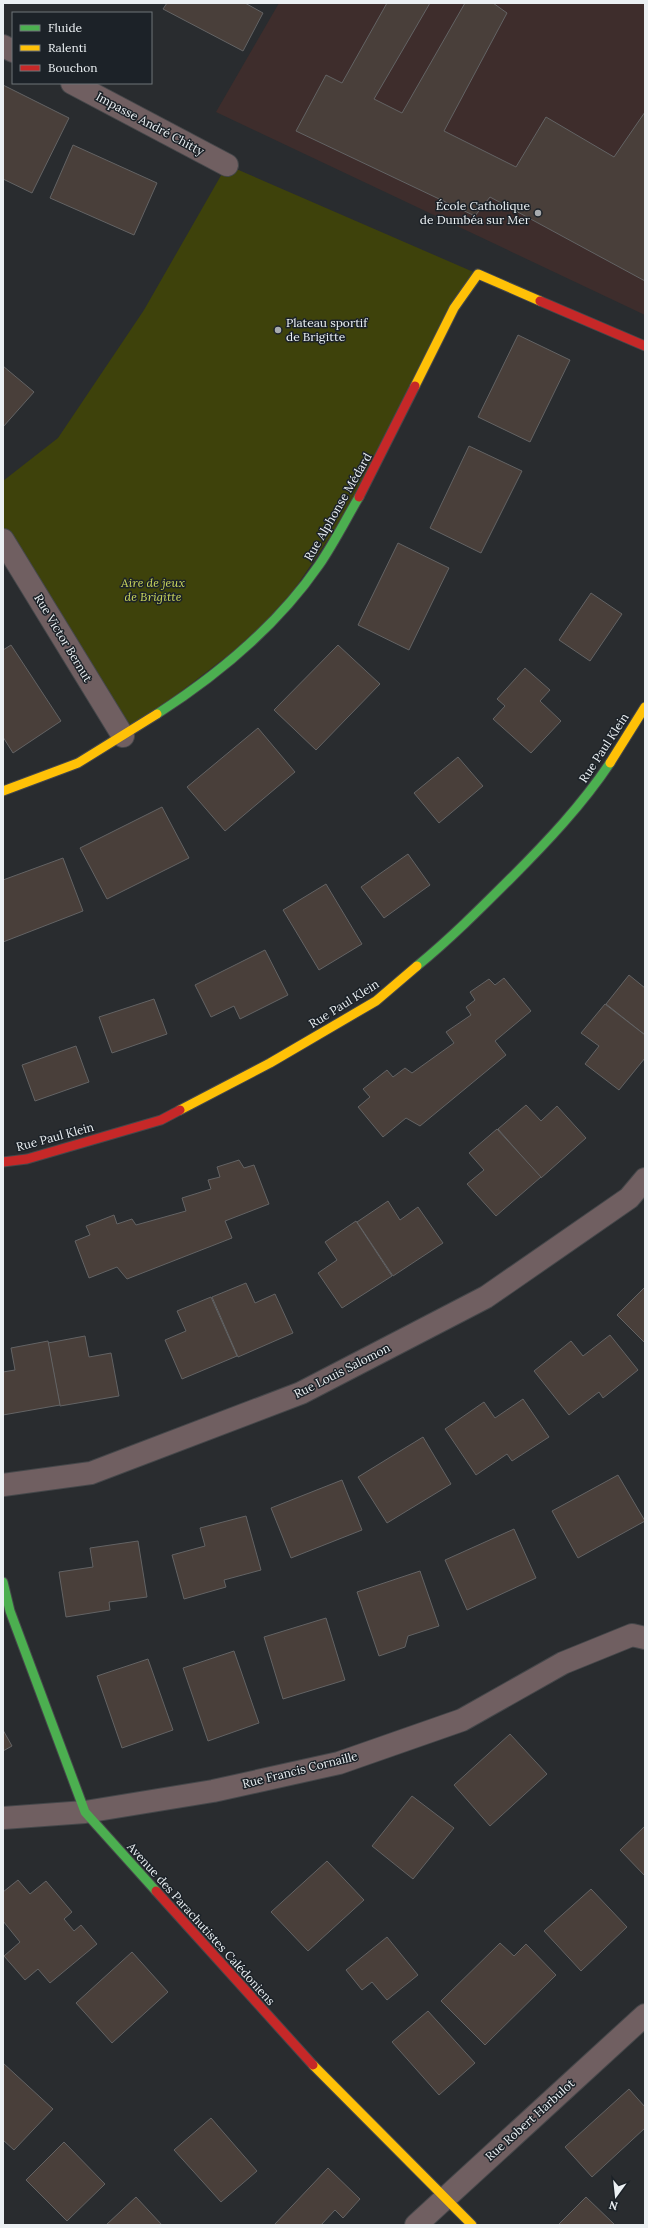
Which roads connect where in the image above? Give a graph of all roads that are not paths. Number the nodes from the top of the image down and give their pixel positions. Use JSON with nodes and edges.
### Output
{"nodes":[{"id":1,"x":3,"y":46,"type":"edge"},
{"id":2,"x":12,"y":51,"type":"edge"},
{"id":3,"x":74,"y":84,"type":"edge"},
{"id":4,"x":227,"y":165,"type":"dead end"},
{"id":5,"x":645,"y":346,"type":"edge"},
{"id":6,"x":3,"y":540,"type":"edge"},
{"id":7,"x":645,"y":707,"type":"edge"},
{"id":8,"x":123,"y":736,"type":"junction"},
{"id":9,"x":3,"y":790,"type":"edge"},
{"id":10,"x":3,"y":1162,"type":"edge"},
{"id":11,"x":645,"y":1180,"type":"edge"},
{"id":12,"x":3,"y":1485,"type":"edge"},
{"id":13,"x":3,"y":1582,"type":"edge"},
{"id":14,"x":645,"y":1638,"type":"edge"},
{"id":15,"x":86,"y":1812,"type":"junction"},
{"id":16,"x":3,"y":1818,"type":"edge"},
{"id":17,"x":645,"y":2015,"type":"edge"},
{"id":18,"x":445,"y":2197,"type":"junction"},
{"id":19,"x":416,"y":2225,"type":"edge"},
{"id":20,"x":472,"y":2225,"type":"edge"}],
"edges":[{"from":1,"to":2,"type":"street"},
{"from":3,"to":4,"type":"street","name":"Impasse André Chitty"},
{"from":5,"to":8,"type":"street","name":"Rue Alphonse Médard"},
{"from":6,"to":8,"type":"street","name":"Rue Victor Bernut"},
{"from":7,"to":10,"type":"street","name":"Rue Paul Klein"},
{"from":8,"to":9,"type":"street","name":"Rue Alphonse Médard"},
{"from":11,"to":12,"type":"street","name":"Rue Louis Salomon"},
{"from":13,"to":15,"type":"street","name":"Avenue des Parachutistes Calédoniens"},
{"from":14,"to":15,"type":"street","name":"Rue Francis Cornaille"},
{"from":15,"to":16,"type":"street","name":"Rue Francis Cornaille"},
{"from":15,"to":18,"type":"street","name":"Avenue des Parachutistes Calédoniens"},
{"from":17,"to":18,"type":"street","name":"Rue Robert Harbulot"},
{"from":18,"to":19,"type":"street","name":"Rue Robert Harbulot"},
{"from":18,"to":20,"type":"street","name":"Avenue des Parachutistes Calédoniens"}]}
